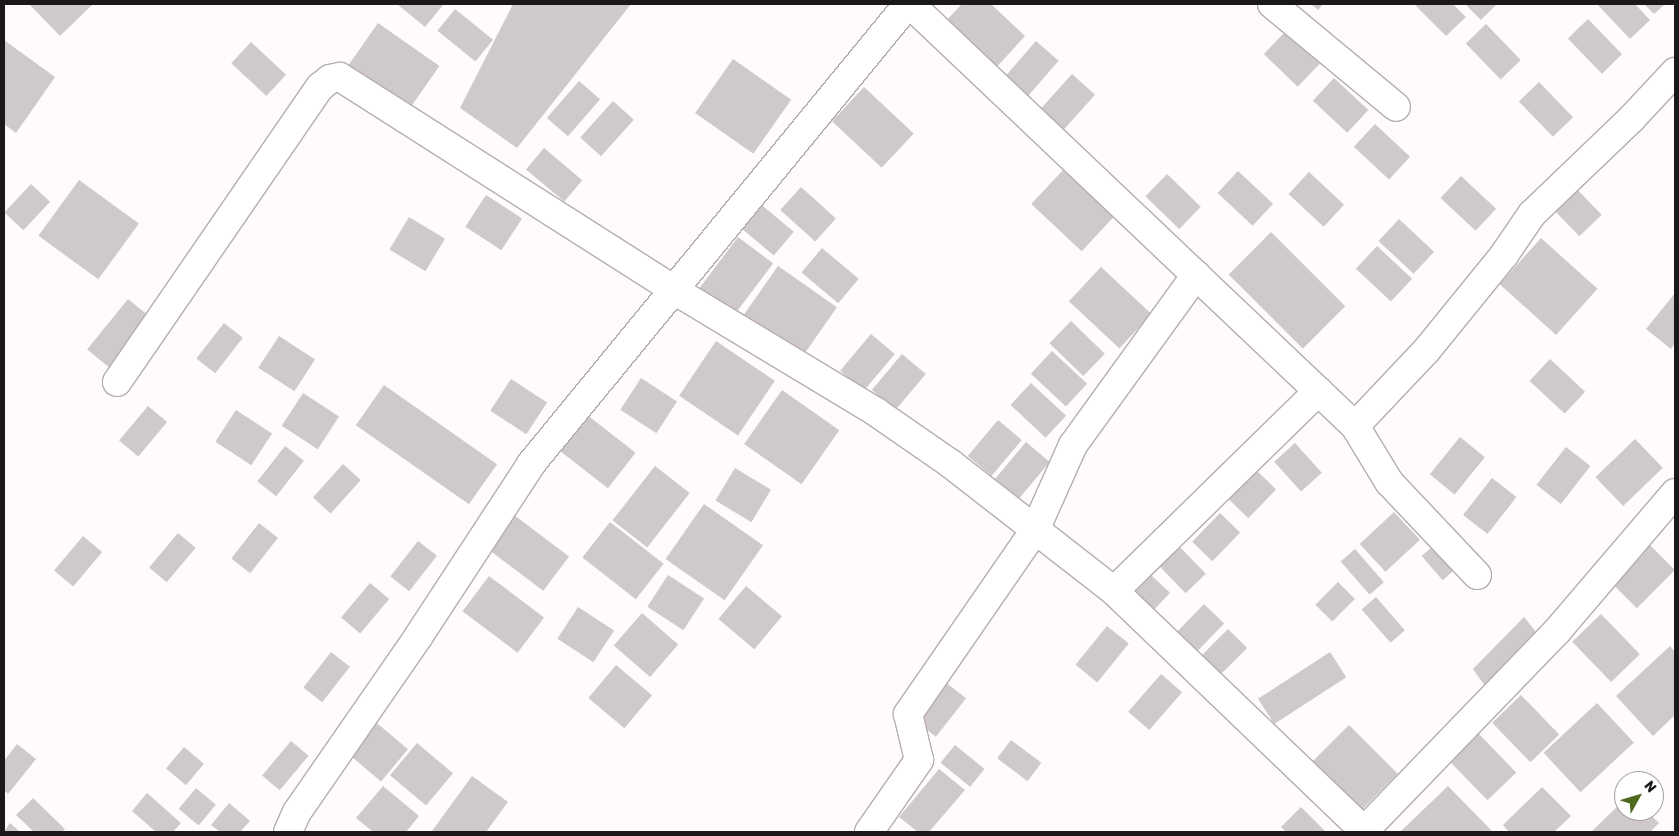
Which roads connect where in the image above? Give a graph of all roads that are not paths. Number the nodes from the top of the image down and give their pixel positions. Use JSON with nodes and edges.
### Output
{"nodes":[{"id":1,"x":909,"y":4,"type":"edge"},
{"id":2,"x":1272,"y":4,"type":"edge"},
{"id":3,"x":1675,"y":72,"type":"edge"},
{"id":4,"x":1396,"y":107,"type":"dead end"},
{"id":5,"x":1196,"y":275,"type":"junction"},
{"id":6,"x":674,"y":290,"type":"junction"},
{"id":7,"x":117,"y":382,"type":"dead end"},
{"id":8,"x":1318,"y":391,"type":"junction"},
{"id":9,"x":1355,"y":426,"type":"junction"},
{"id":10,"x":1675,"y":494,"type":"edge"},
{"id":11,"x":1035,"y":530,"type":"junction"},
{"id":12,"x":1477,"y":575,"type":"dead end"},
{"id":13,"x":1114,"y":591,"type":"junction"},
{"id":14,"x":288,"y":832,"type":"edge"},
{"id":15,"x":869,"y":832,"type":"edge"},
{"id":16,"x":1364,"y":832,"type":"edge"}],
"edges":[{"from":1,"to":5,"type":"street"},
{"from":1,"to":6,"type":"street"},
{"from":2,"to":4,"type":"street"},
{"from":3,"to":9,"type":"street"},
{"from":5,"to":8,"type":"street"},
{"from":5,"to":11,"type":"street"},
{"from":6,"to":7,"type":"street"},
{"from":6,"to":11,"type":"street"},
{"from":6,"to":14,"type":"street"},
{"from":8,"to":9,"type":"street"},
{"from":8,"to":13,"type":"street"},
{"from":9,"to":12,"type":"street"},
{"from":10,"to":16,"type":"street"},
{"from":11,"to":13,"type":"street"},
{"from":11,"to":15,"type":"street"},
{"from":13,"to":16,"type":"street"}]}
